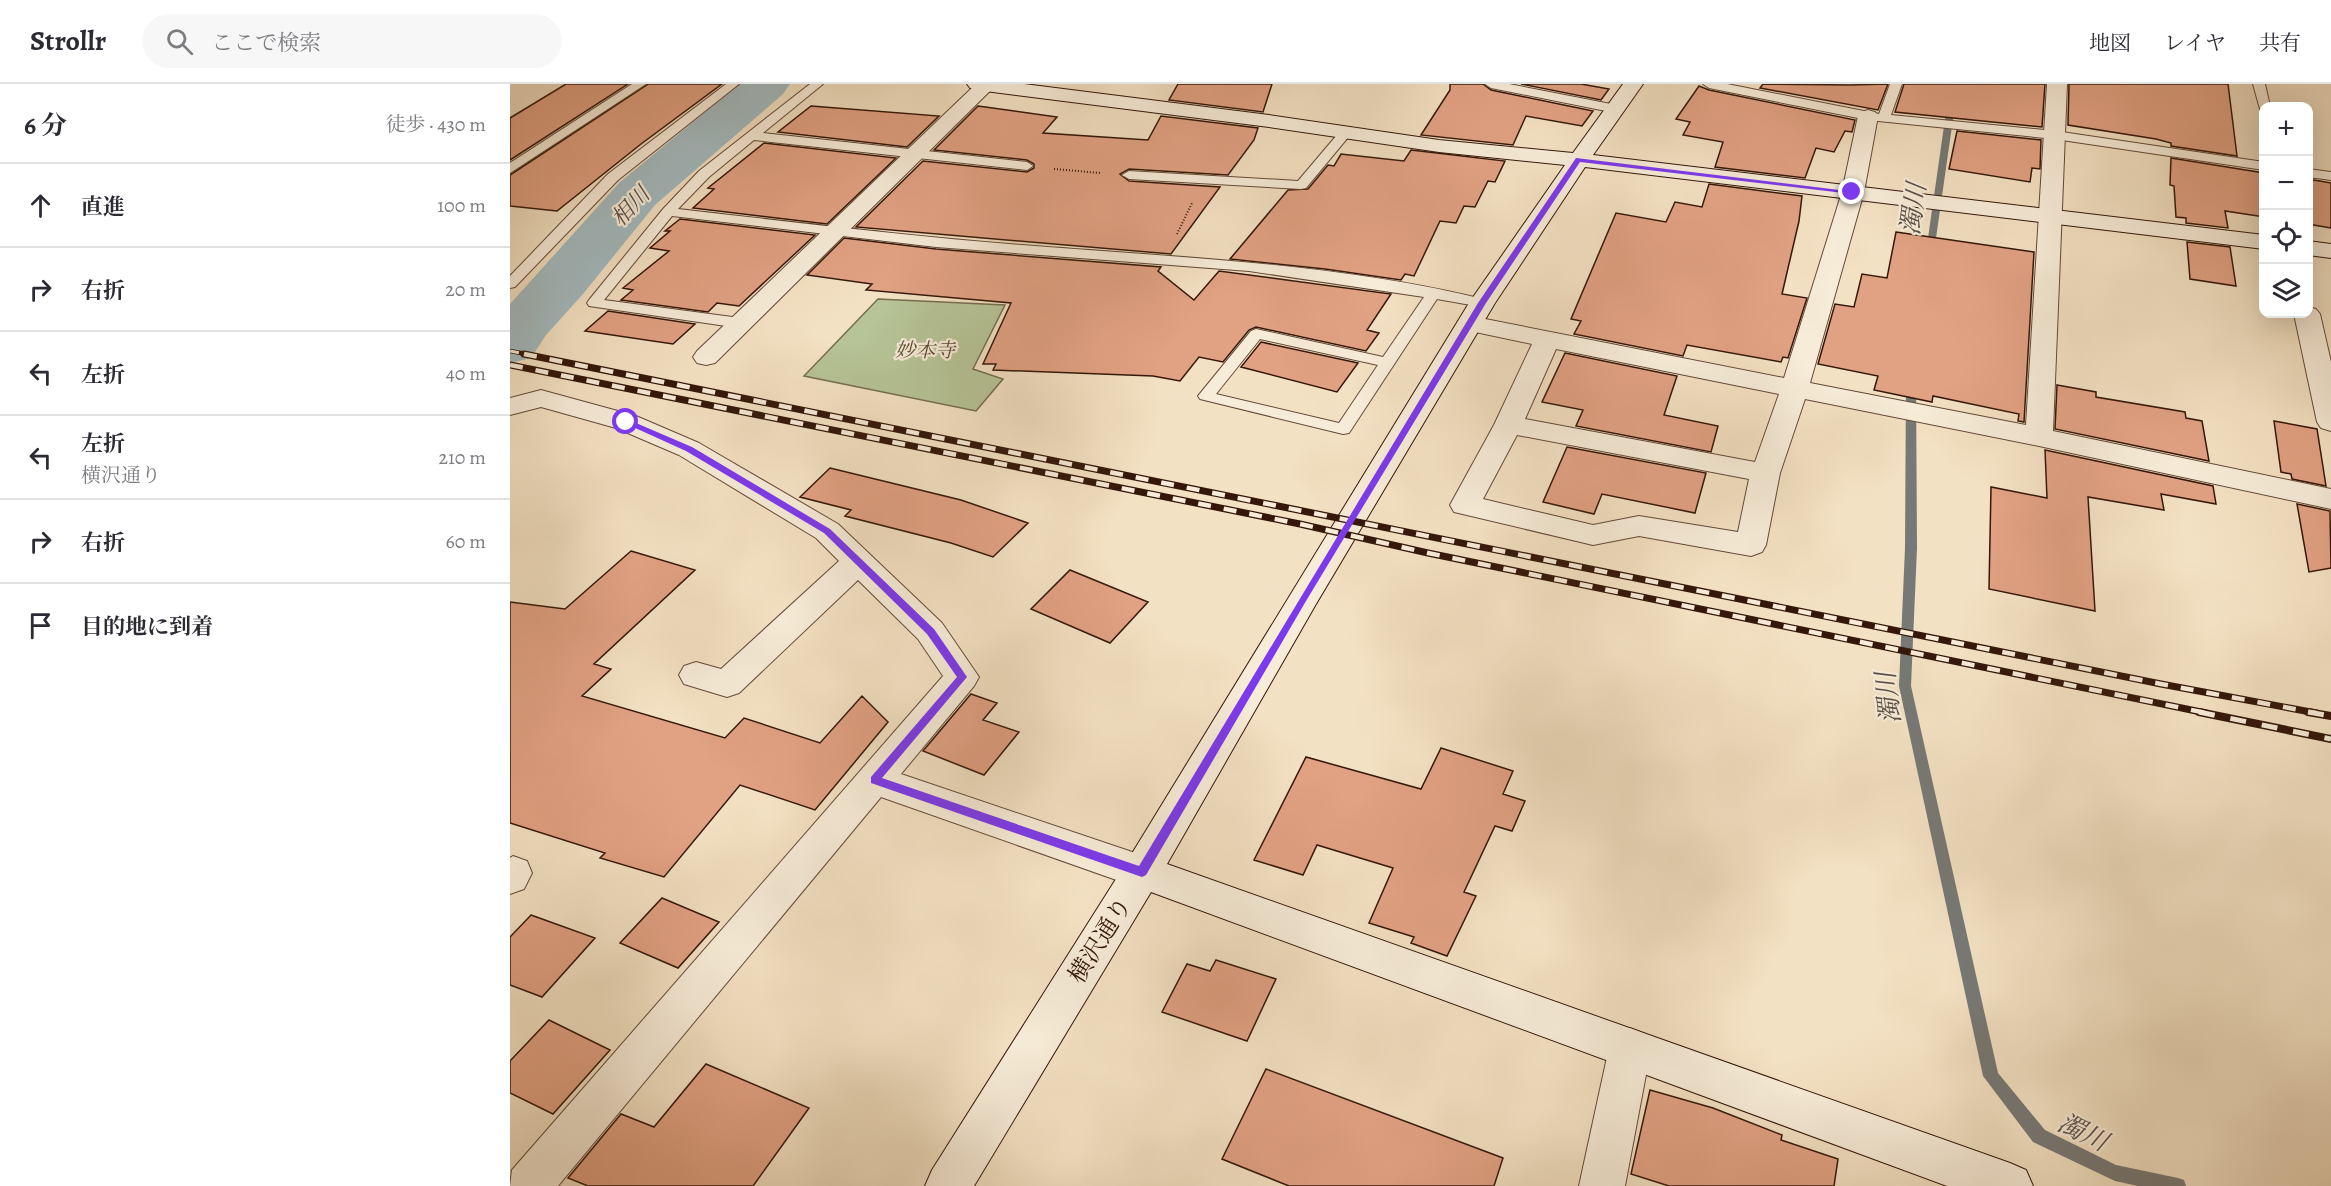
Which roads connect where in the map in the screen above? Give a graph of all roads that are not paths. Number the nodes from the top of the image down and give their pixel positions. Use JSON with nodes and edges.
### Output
{"nodes":[{"id":1,"x":640,"y":84,"type":"edge"},
{"id":2,"x":733,"y":84,"type":"edge"},
{"id":3,"x":817,"y":84,"type":"edge"},
{"id":4,"x":983,"y":84,"type":"edge"},
{"id":5,"x":1068,"y":84,"type":"edge"},
{"id":6,"x":1491,"y":84,"type":"edge"},
{"id":7,"x":1709,"y":84,"type":"edge"},
{"id":8,"x":1896,"y":84,"type":"edge"},
{"id":9,"x":2057,"y":84,"type":"edge"},
{"id":10,"x":2259,"y":84,"type":"edge"},
{"id":11,"x":1625,"y":96,"type":"edge"},
{"id":12,"x":2263,"y":102,"type":"edge"},
{"id":13,"x":1876,"y":117,"type":"junction"},
{"id":14,"x":1346,"y":132,"type":"junction"},
{"id":15,"x":2055,"y":135,"type":"junction"},
{"id":16,"x":752,"y":136,"type":"junction"},
{"id":17,"x":914,"y":155,"type":"junction"},
{"id":18,"x":1579,"y":160,"type":"junction"},
{"id":19,"x":2259,"y":165,"type":"edge"},
{"id":20,"x":1027,"y":166,"type":"road end"},
{"id":21,"x":510,"y":169,"type":"edge"},
{"id":22,"x":2313,"y":174,"type":"edge"},
{"id":23,"x":1129,"y":175,"type":"road end"},
{"id":24,"x":2331,"y":176,"type":"edge"},
{"id":25,"x":1852,"y":192,"type":"junction"},
{"id":26,"x":668,"y":212,"type":"junction"},
{"id":27,"x":2051,"y":216,"type":"junction"},
{"id":28,"x":834,"y":232,"type":"junction"},
{"id":29,"x":2259,"y":241,"type":"edge"},
{"id":30,"x":2313,"y":249,"type":"edge"},
{"id":31,"x":2331,"y":251,"type":"edge"},
{"id":32,"x":510,"y":284,"type":"edge"},
{"id":33,"x":1434,"y":293,"type":"junction"},
{"id":34,"x":1476,"y":313,"type":"junction"},
{"id":35,"x":2308,"y":318,"type":"edge"},
{"id":36,"x":740,"y":323,"type":"junction"},
{"id":37,"x":1547,"y":340,"type":"junction"},
{"id":38,"x":706,"y":357,"type":"dead end"},
{"id":39,"x":1388,"y":363,"type":"junction"},
{"id":40,"x":1796,"y":388,"type":"junction"},
{"id":41,"x":510,"y":407,"type":"edge"},
{"id":42,"x":2331,"y":422,"type":"edge"},
{"id":43,"x":1508,"y":425,"type":"junction"},
{"id":44,"x":2039,"y":437,"type":"junction"},
{"id":45,"x":1765,"y":473,"type":"junction"},
{"id":46,"x":2331,"y":499,"type":"edge"},
{"id":47,"x":858,"y":562,"type":"junction"},
{"id":48,"x":696,"y":675,"type":"dead end"},
{"id":49,"x":875,"y":780,"type":"junction"},
{"id":50,"x":1142,"y":872,"type":"junction"},
{"id":51,"x":1630,"y":1048,"type":"junction"},
{"id":52,"x":528,"y":1186,"type":"edge"},
{"id":53,"x":948,"y":1186,"type":"edge"},
{"id":54,"x":1602,"y":1186,"type":"edge"},
{"id":55,"x":2010,"y":1186,"type":"edge"}],
"edges":[{"from":1,"to":21,"type":"lane"},
{"from":2,"to":32,"type":"lane"},
{"from":3,"to":16,"type":"lane"},
{"from":4,"to":14,"type":"street"},
{"from":4,"to":17,"type":"street"},
{"from":5,"to":18,"type":"street"},
{"from":6,"to":11,"type":"lane"},
{"from":7,"to":13,"type":"lane"},
{"from":8,"to":13,"type":"lane"},
{"from":9,"to":15,"type":"street"},
{"from":10,"to":12,"type":"lane"},
{"from":11,"to":18,"type":"street","name":"横沢通り"},
{"from":13,"to":15,"type":"lane"},
{"from":13,"to":25,"type":"street"},
{"from":14,"to":18,"type":"street"},
{"from":14,"to":23,"type":"lane"},
{"from":15,"to":19,"type":"lane"},
{"from":15,"to":27,"type":"street"},
{"from":16,"to":17,"type":"lane"},
{"from":16,"to":26,"type":"lane"},
{"from":17,"to":20,"type":"lane"},
{"from":17,"to":28,"type":"street"},
{"from":18,"to":25,"type":"street"},
{"from":18,"to":34,"type":"street","name":"横沢通り"},
{"from":22,"to":24,"type":"lane"},
{"from":25,"to":27,"type":"street"},
{"from":25,"to":40,"type":"street"},
{"from":26,"to":28,"type":"lane"},
{"from":26,"to":36,"type":"lane"},
{"from":27,"to":29,"type":"street"},
{"from":27,"to":44,"type":"street"},
{"from":28,"to":33,"type":"lane"},
{"from":28,"to":36,"type":"street"},
{"from":30,"to":31,"type":"street"},
{"from":33,"to":34,"type":"lane"},
{"from":33,"to":39,"type":"lane"},
{"from":34,"to":37,"type":"street"},
{"from":34,"to":50,"type":"street","name":"横沢通り"},
{"from":35,"to":42,"type":"street"},
{"from":36,"to":38,"type":"street"},
{"from":37,"to":40,"type":"street"},
{"from":37,"to":43,"type":"street"},
{"from":39,"to":39,"type":"lane"},
{"from":40,"to":44,"type":"street"},
{"from":40,"to":45,"type":"street"},
{"from":41,"to":47,"type":"street"},
{"from":43,"to":45,"type":"street"},
{"from":43,"to":45,"type":"street"},
{"from":44,"to":46,"type":"street"},
{"from":47,"to":48,"type":"street"},
{"from":47,"to":49,"type":"street"},
{"from":49,"to":50,"type":"street"},
{"from":49,"to":52,"type":"street"},
{"from":50,"to":51,"type":"street"},
{"from":50,"to":53,"type":"street","name":"横沢通り"},
{"from":51,"to":54,"type":"street"},
{"from":51,"to":55,"type":"street"}]}
